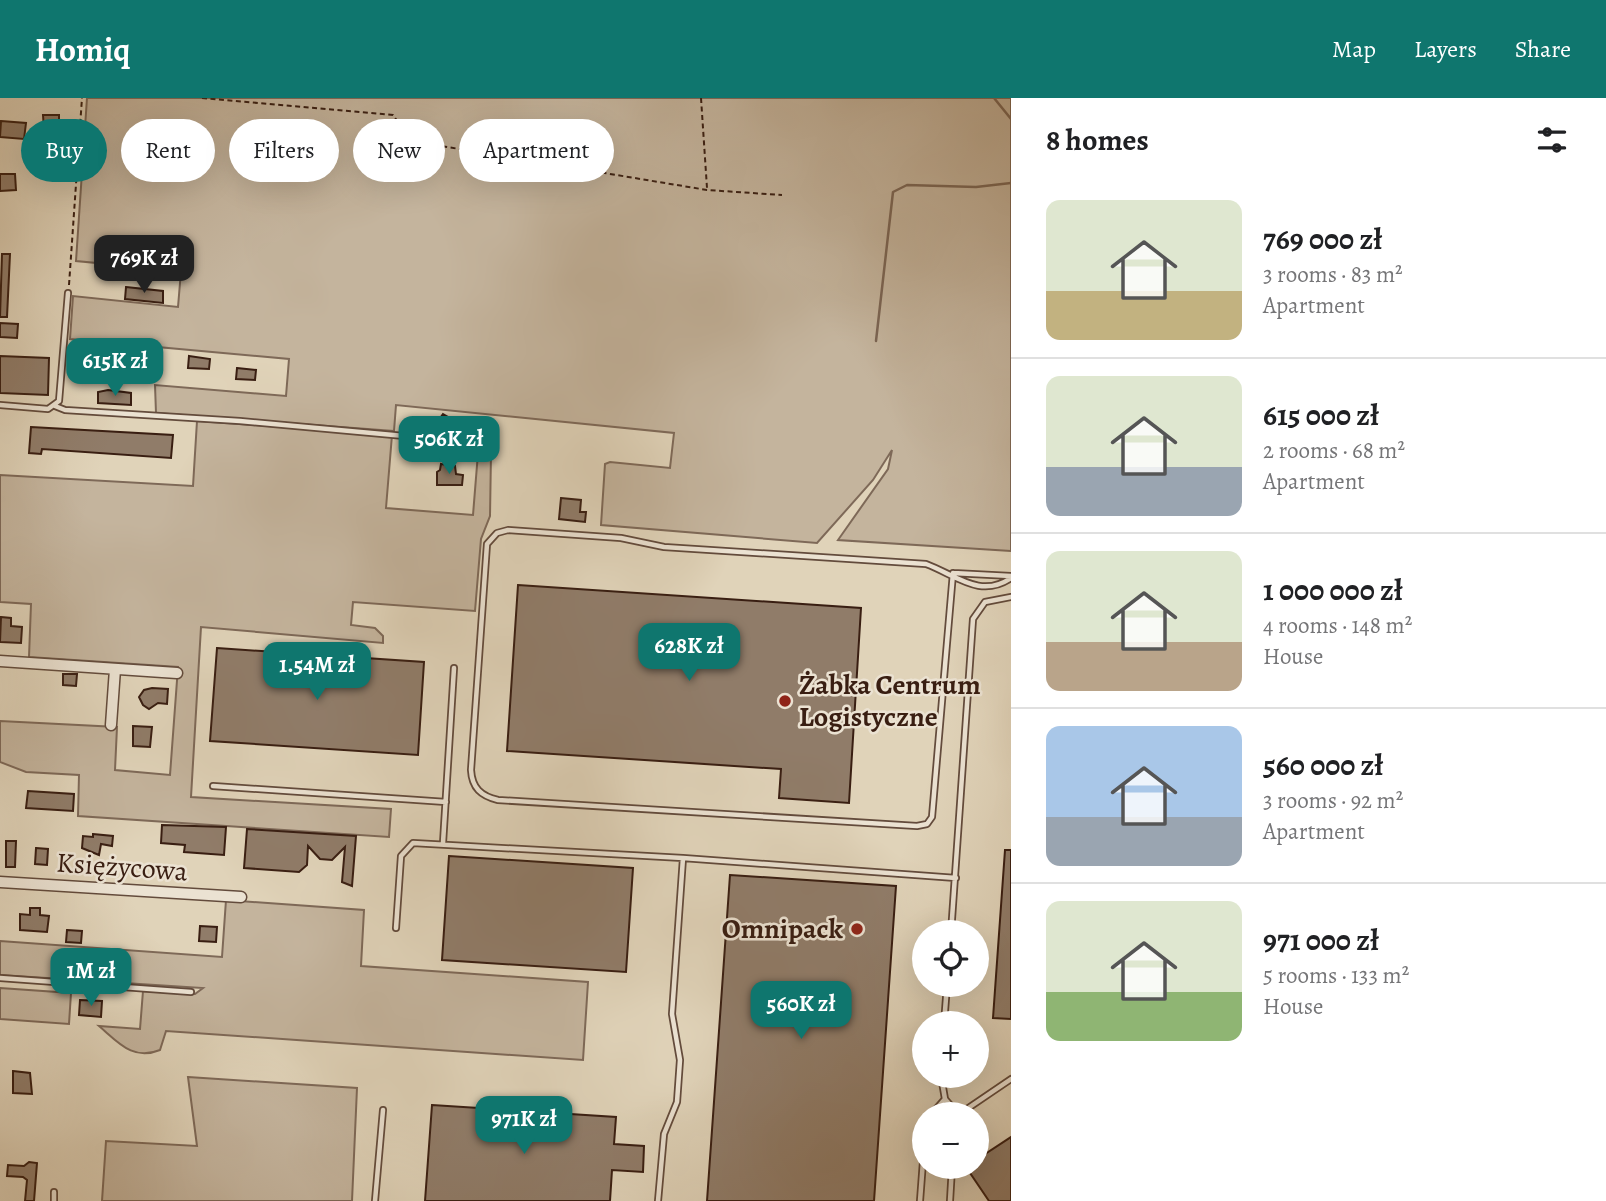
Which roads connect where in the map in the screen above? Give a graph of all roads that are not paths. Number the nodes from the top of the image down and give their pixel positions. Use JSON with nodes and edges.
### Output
{"nodes":[{"id":1,"x":68,"y":293,"type":"road end"},
{"id":2,"x":0,"y":405,"type":"edge"},
{"id":3,"x":55,"y":406,"type":"junction"},
{"id":4,"x":449,"y":440,"type":"dead end"},
{"id":5,"x":953,"y":573,"type":"junction"},
{"id":6,"x":1011,"y":577,"type":"edge"},
{"id":7,"x":1011,"y":597,"type":"edge"},
{"id":8,"x":0,"y":662,"type":"edge"},
{"id":9,"x":454,"y":668,"type":"dead end"},
{"id":10,"x":115,"y":669,"type":"junction"},
{"id":11,"x":177,"y":673,"type":"dead end"},
{"id":12,"x":111,"y":724,"type":"dead end"},
{"id":13,"x":213,"y":786,"type":"dead end"},
{"id":14,"x":446,"y":802,"type":"junction"},
{"id":15,"x":443,"y":843,"type":"junction"},
{"id":16,"x":682,"y":858,"type":"junction"},
{"id":17,"x":956,"y":878,"type":"junction"},
{"id":18,"x":0,"y":882,"type":"edge"},
{"id":19,"x":241,"y":897,"type":"dead end"},
{"id":20,"x":952,"y":920,"type":"edge"},
{"id":21,"x":396,"y":928,"type":"dead end"},
{"id":22,"x":0,"y":978,"type":"edge"},
{"id":23,"x":191,"y":992,"type":"dead end"},
{"id":24,"x":1011,"y":1079,"type":"edge"},
{"id":25,"x":943,"y":1088,"type":"edge"},
{"id":26,"x":945,"y":1099,"type":"junction"},
{"id":27,"x":943,"y":1102,"type":"edge"},
{"id":28,"x":948,"y":1102,"type":"edge"},
{"id":29,"x":976,"y":1102,"type":"edge"},
{"id":30,"x":383,"y":1110,"type":"dead end"},
{"id":31,"x":922,"y":1179,"type":"edge"},
{"id":32,"x":951,"y":1179,"type":"edge"},
{"id":33,"x":54,"y":1192,"type":"dead end"},
{"id":34,"x":54,"y":1201,"type":"edge"},
{"id":35,"x":375,"y":1201,"type":"edge"},
{"id":36,"x":659,"y":1201,"type":"edge"},
{"id":37,"x":920,"y":1201,"type":"edge"},
{"id":38,"x":950,"y":1201,"type":"edge"}],
"edges":[{"from":1,"to":3,"type":"lane"},
{"from":2,"to":3,"type":"lane"},
{"from":3,"to":4,"type":"lane"},
{"from":5,"to":5,"type":"lane"},
{"from":5,"to":6,"type":"lane"},
{"from":5,"to":6,"type":"lane"},
{"from":7,"to":17,"type":"lane"},
{"from":8,"to":10,"type":"street"},
{"from":9,"to":14,"type":"lane"},
{"from":10,"to":11,"type":"street"},
{"from":10,"to":12,"type":"street"},
{"from":13,"to":14,"type":"lane"},
{"from":14,"to":15,"type":"lane"},
{"from":15,"to":16,"type":"lane"},
{"from":15,"to":21,"type":"lane"},
{"from":16,"to":17,"type":"lane"},
{"from":16,"to":36,"type":"lane"},
{"from":17,"to":20,"type":"lane"},
{"from":18,"to":19,"type":"street","name":"Księżycowa"},
{"from":22,"to":23,"type":"lane"},
{"from":24,"to":29,"type":"lane"},
{"from":25,"to":26,"type":"lane"},
{"from":26,"to":27,"type":"lane"},
{"from":26,"to":28,"type":"lane"},
{"from":30,"to":35,"type":"lane"},
{"from":31,"to":37,"type":"lane"},
{"from":32,"to":38,"type":"lane"},
{"from":33,"to":34,"type":"lane"}]}
